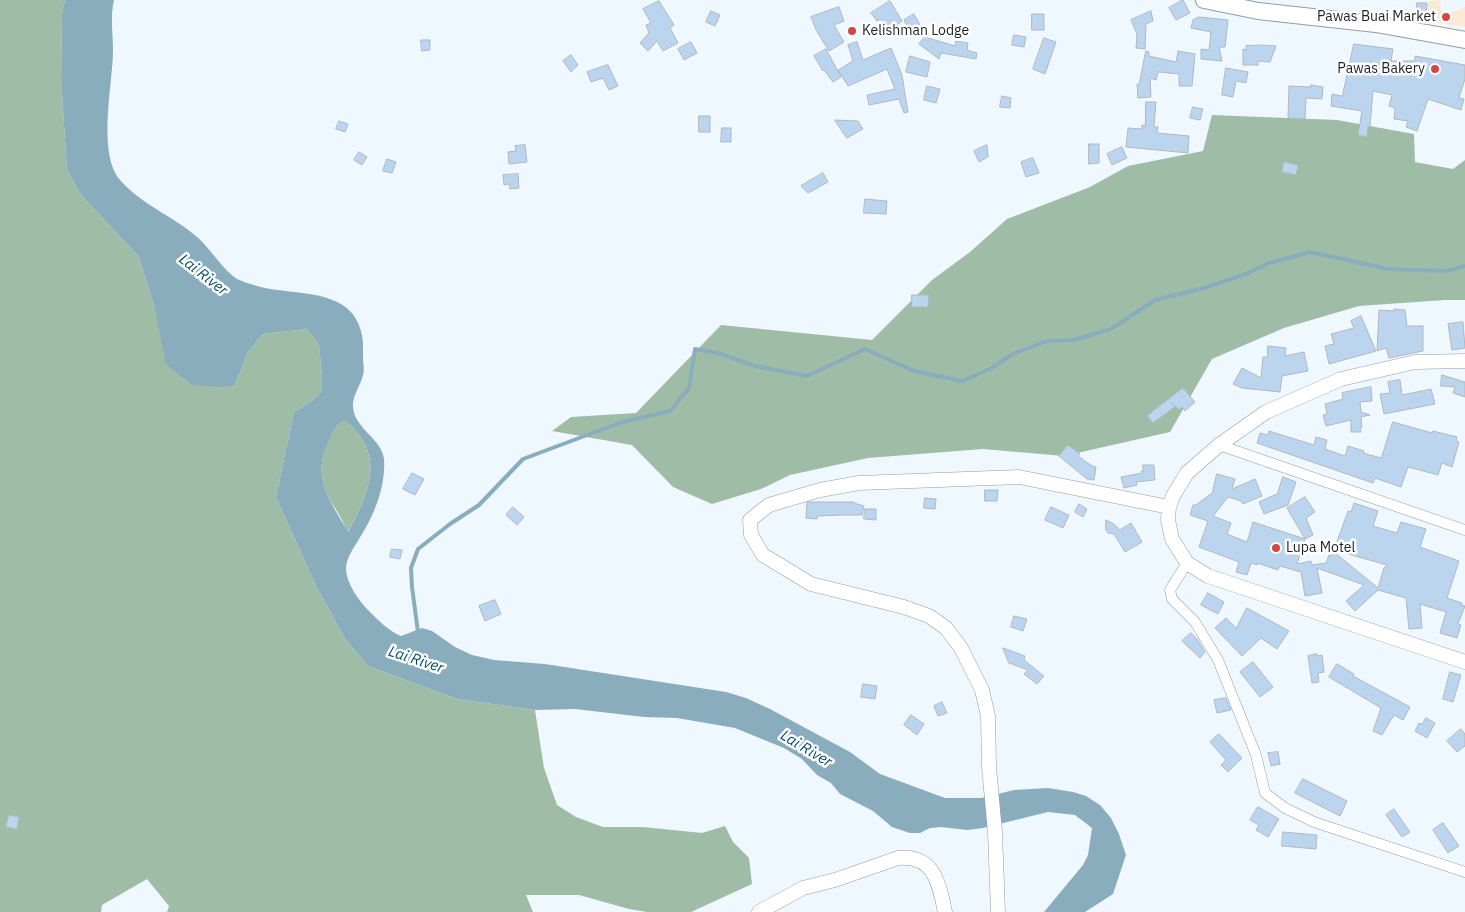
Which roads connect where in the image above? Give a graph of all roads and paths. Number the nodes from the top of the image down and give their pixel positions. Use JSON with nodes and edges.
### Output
{"nodes":[{"id":1,"x":1204,"y":0,"type":"edge"},
{"id":2,"x":1465,"y":40,"type":"edge"},
{"id":3,"x":1465,"y":361,"type":"edge"},
{"id":4,"x":1219,"y":446,"type":"junction"},
{"id":5,"x":1169,"y":508,"type":"junction"},
{"id":6,"x":1465,"y":530,"type":"edge"},
{"id":7,"x":1187,"y":563,"type":"junction"},
{"id":8,"x":1465,"y":662,"type":"edge"},
{"id":9,"x":1465,"y":872,"type":"edge"},
{"id":10,"x":758,"y":912,"type":"edge"},
{"id":11,"x":945,"y":912,"type":"edge"},
{"id":12,"x":998,"y":912,"type":"edge"}],
"edges":[{"from":1,"to":2,"type":"main road"},
{"from":3,"to":4,"type":"street"},
{"from":4,"to":5,"type":"street"},
{"from":4,"to":6,"type":"street"},
{"from":5,"to":7,"type":"street"},
{"from":5,"to":12,"type":"street"},
{"from":7,"to":8,"type":"street"},
{"from":7,"to":9,"type":"street"},
{"from":10,"to":11,"type":"street"}]}
